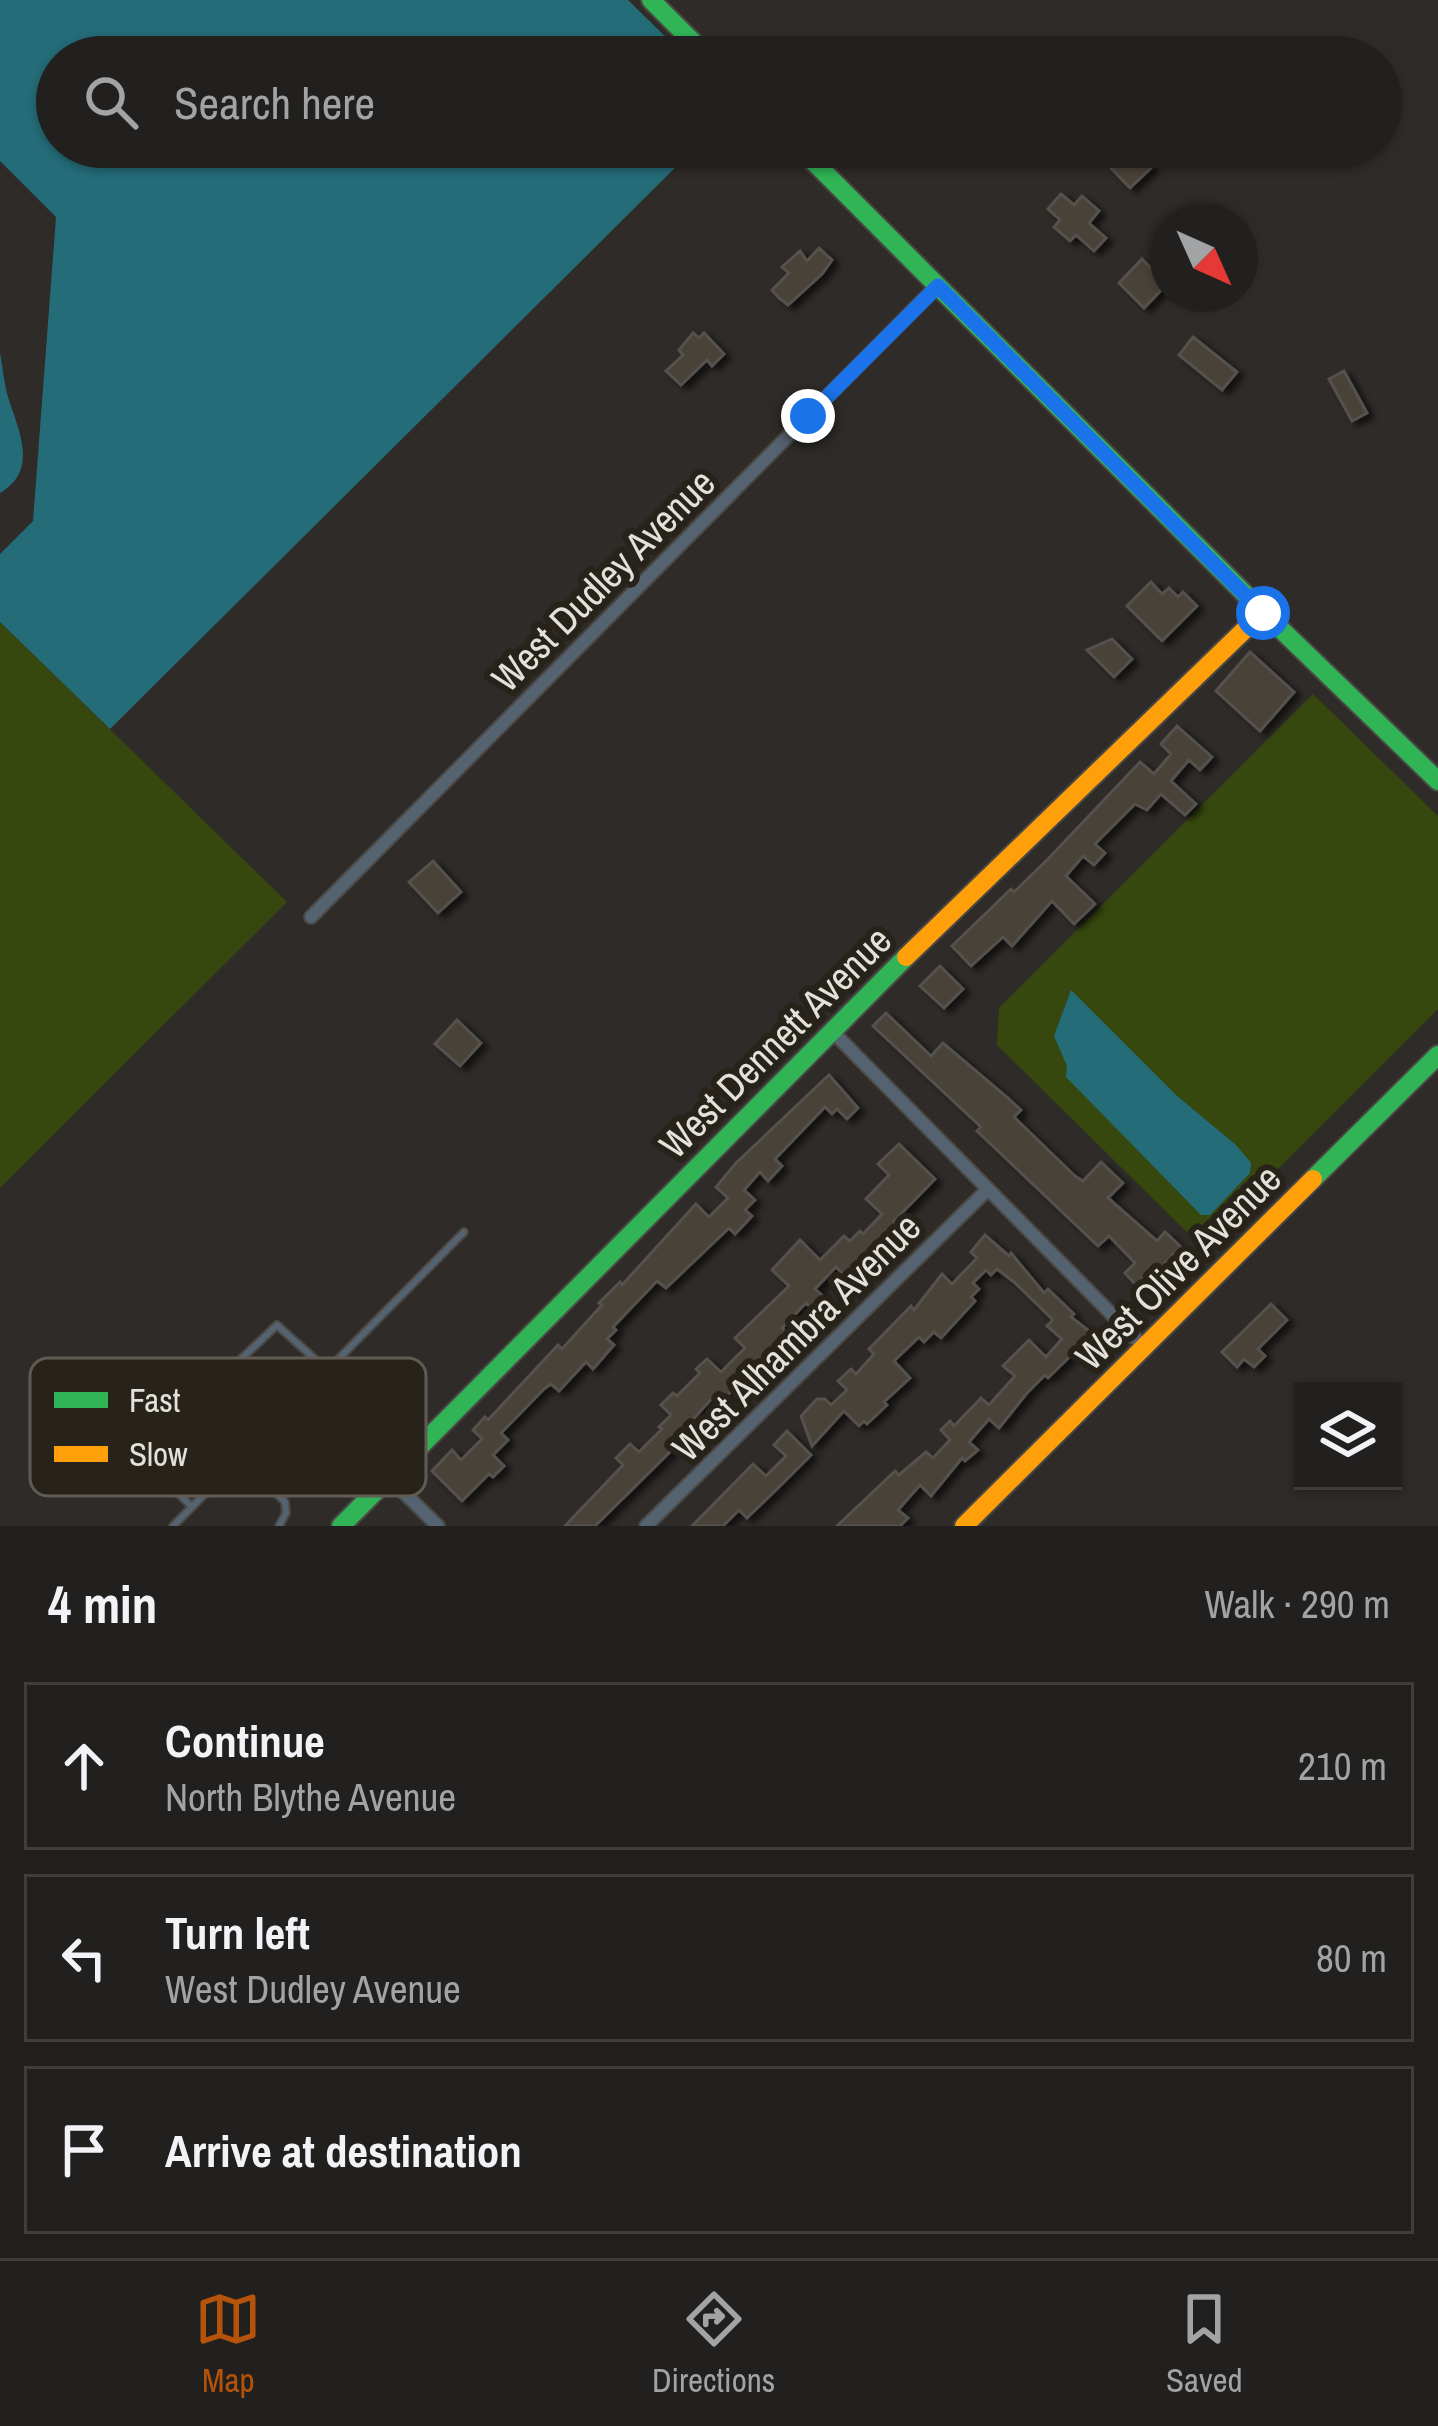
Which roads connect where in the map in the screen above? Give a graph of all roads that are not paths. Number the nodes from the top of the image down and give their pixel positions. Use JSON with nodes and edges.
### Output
{"nodes":[{"id":1,"x":651,"y":0,"type":"edge"},
{"id":2,"x":687,"y":36,"type":"edge"},
{"id":3,"x":820,"y":168,"type":"edge"},
{"id":4,"x":938,"y":286,"type":"junction"},
{"id":5,"x":1263,"y":613,"type":"junction"},
{"id":6,"x":1438,"y":781,"type":"edge"},
{"id":7,"x":311,"y":917,"type":"dead end"},
{"id":8,"x":831,"y":1030,"type":"junction"},
{"id":9,"x":1438,"y":1055,"type":"edge"},
{"id":10,"x":987,"y":1190,"type":"junction"},
{"id":11,"x":464,"y":1232,"type":"dead end"},
{"id":12,"x":1144,"y":1347,"type":"junction"},
{"id":13,"x":242,"y":1358,"type":"edge"},
{"id":14,"x":314,"y":1358,"type":"edge"},
{"id":15,"x":339,"y":1358,"type":"edge"},
{"id":16,"x":426,"y":1440,"type":"edge"},
{"id":17,"x":181,"y":1496,"type":"edge"},
{"id":18,"x":203,"y":1496,"type":"edge"},
{"id":19,"x":279,"y":1496,"type":"edge"},
{"id":20,"x":371,"y":1496,"type":"edge"},
{"id":21,"x":407,"y":1496,"type":"edge"},
{"id":22,"x":192,"y":1507,"type":"junction"},
{"id":23,"x":173,"y":1526,"type":"edge"},
{"id":24,"x":279,"y":1526,"type":"edge"},
{"id":25,"x":340,"y":1526,"type":"edge"},
{"id":26,"x":438,"y":1526,"type":"edge"},
{"id":27,"x":646,"y":1526,"type":"edge"},
{"id":28,"x":964,"y":1526,"type":"edge"}],
"edges":[{"from":1,"to":2,"type":"street"},
{"from":3,"to":4,"type":"street"},
{"from":4,"to":5,"type":"street"},
{"from":4,"to":7,"type":"street","name":"West Dudley Avenue"},
{"from":5,"to":6,"type":"street"},
{"from":5,"to":8,"type":"street","name":"West Dennett Avenue"},
{"from":8,"to":10,"type":"street"},
{"from":8,"to":16,"type":"street","name":"West Dennett Avenue"},
{"from":9,"to":12,"type":"street","name":"West Olive Avenue"},
{"from":10,"to":12,"type":"street"},
{"from":10,"to":27,"type":"street","name":"West Alhambra Avenue"},
{"from":11,"to":15,"type":"lane"},
{"from":12,"to":28,"type":"street","name":"West Olive Avenue"},
{"from":13,"to":14,"type":"lane"},
{"from":17,"to":22,"type":"lane"},
{"from":18,"to":22,"type":"lane"},
{"from":19,"to":24,"type":"lane"},
{"from":20,"to":25,"type":"street","name":"West Dennett Avenue"},
{"from":21,"to":26,"type":"street"},
{"from":22,"to":23,"type":"lane"}]}
